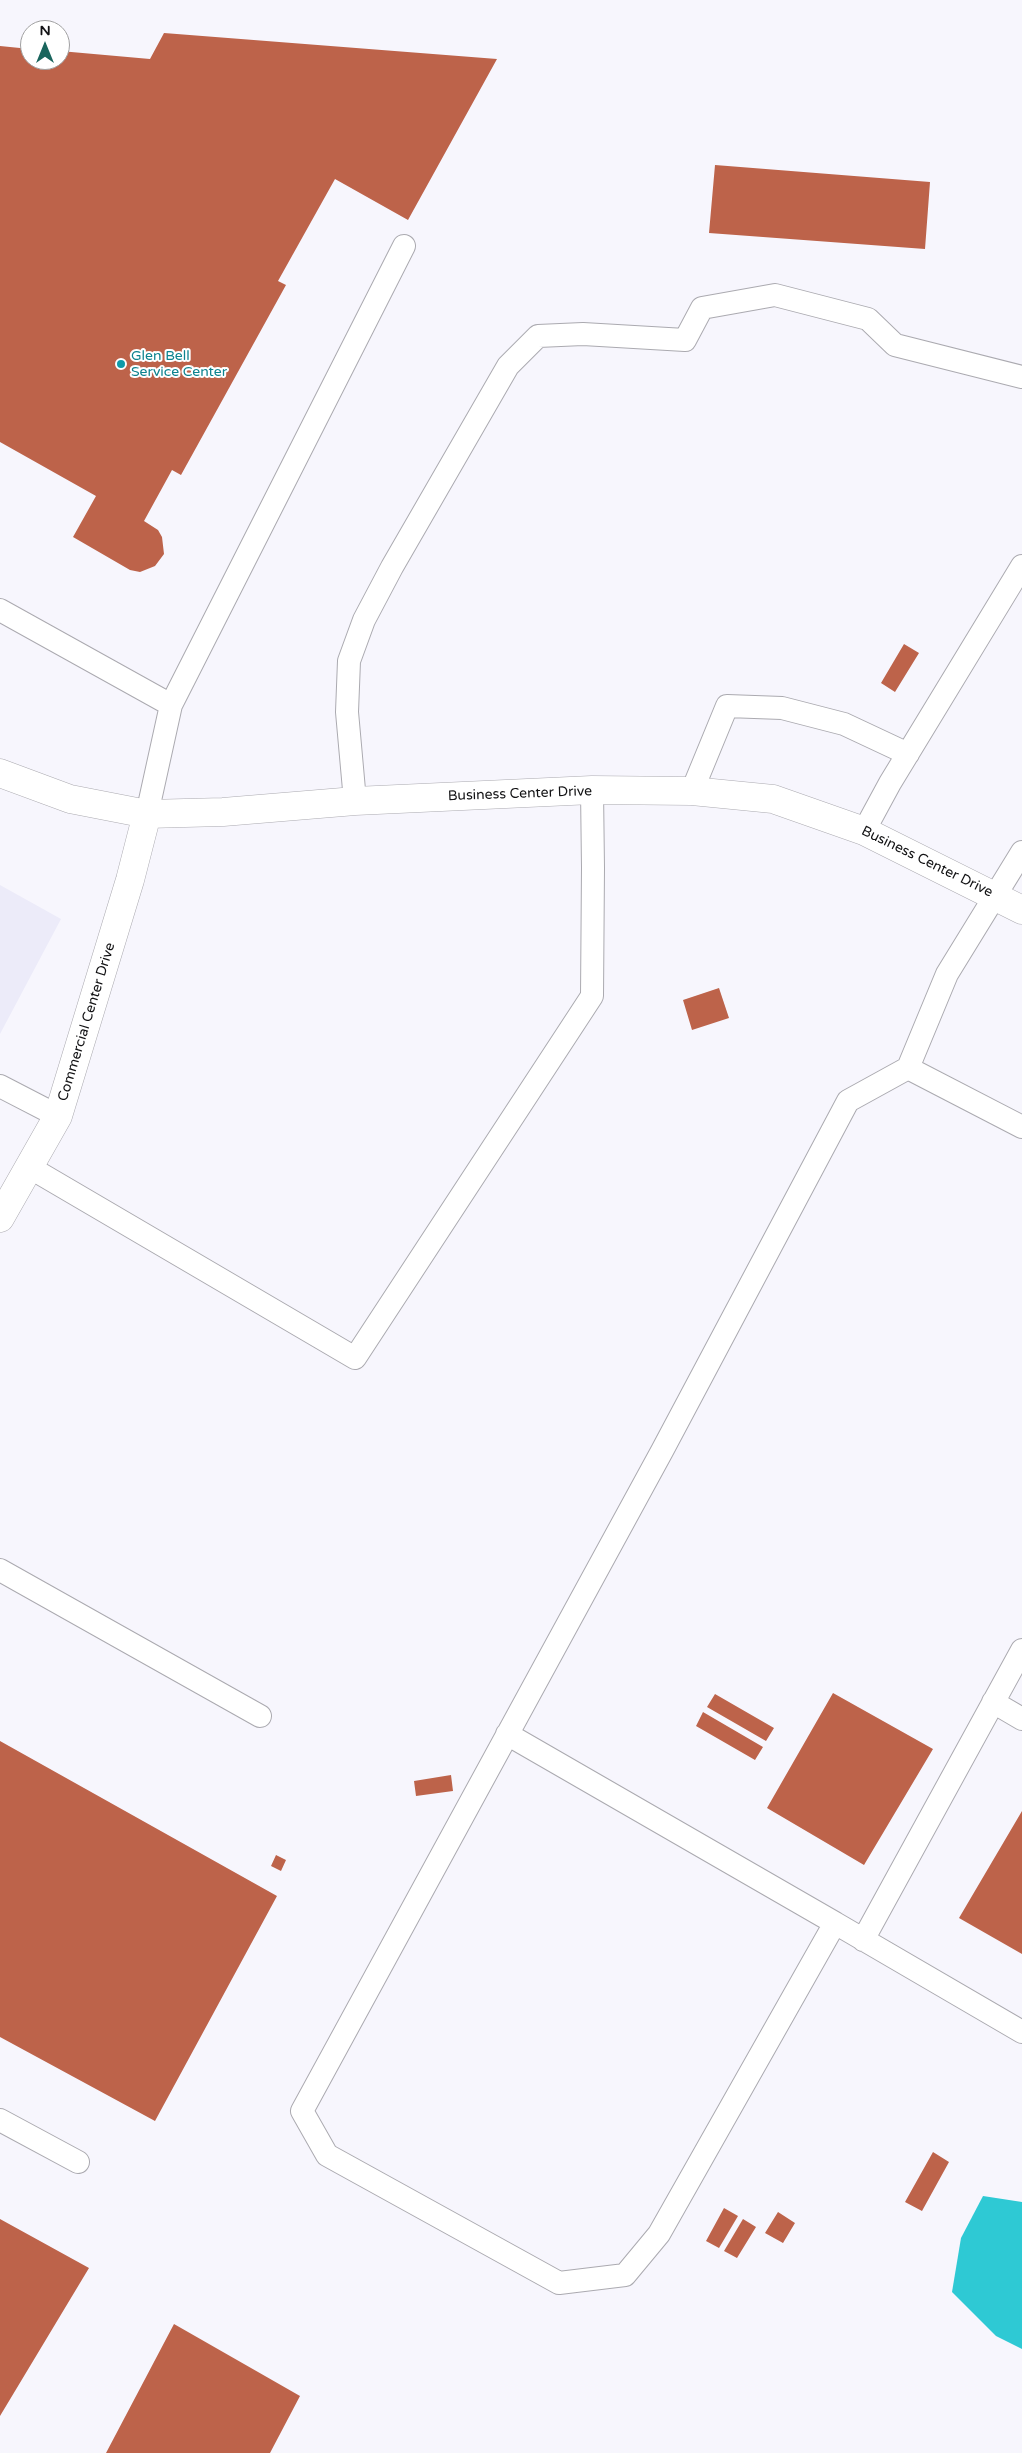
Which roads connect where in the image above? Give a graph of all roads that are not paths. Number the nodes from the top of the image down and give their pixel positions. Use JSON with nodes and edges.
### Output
{"nodes":[{"id":1,"x":404,"y":246,"type":"dead end"},
{"id":2,"x":1022,"y":377,"type":"edge"},
{"id":3,"x":1022,"y":566,"type":"edge"},
{"id":4,"x":0,"y":610,"type":"edge"},
{"id":5,"x":172,"y":705,"type":"junction"},
{"id":6,"x":908,"y":754,"type":"junction"},
{"id":7,"x":0,"y":772,"type":"edge"},
{"id":8,"x":592,"y":790,"type":"junction"},
{"id":9,"x":692,"y":791,"type":"junction"},
{"id":10,"x":355,"y":801,"type":"junction"},
{"id":11,"x":147,"y":814,"type":"junction"},
{"id":12,"x":864,"y":831,"type":"junction"},
{"id":13,"x":1022,"y":852,"type":"edge"},
{"id":14,"x":997,"y":896,"type":"junction"},
{"id":15,"x":1022,"y":910,"type":"edge"},
{"id":16,"x":908,"y":1068,"type":"junction"},
{"id":17,"x":0,"y":1086,"type":"edge"},
{"id":18,"x":58,"y":1116,"type":"junction"},
{"id":19,"x":1022,"y":1127,"type":"edge"},
{"id":20,"x":29,"y":1167,"type":"junction"},
{"id":21,"x":0,"y":1218,"type":"edge"},
{"id":22,"x":0,"y":1570,"type":"edge"},
{"id":23,"x":1022,"y":1650,"type":"edge"},
{"id":24,"x":993,"y":1702,"type":"junction"},
{"id":25,"x":260,"y":1716,"type":"dead end"},
{"id":26,"x":1022,"y":1719,"type":"edge"},
{"id":27,"x":507,"y":1734,"type":"junction"},
{"id":28,"x":835,"y":1923,"type":"junction"},
{"id":29,"x":863,"y":1940,"type":"junction"},
{"id":30,"x":1022,"y":2032,"type":"edge"},
{"id":31,"x":0,"y":2120,"type":"edge"},
{"id":32,"x":78,"y":2162,"type":"dead end"}],
"edges":[{"from":1,"to":5,"type":"lane"},
{"from":2,"to":10,"type":"lane"},
{"from":3,"to":6,"type":"lane"},
{"from":4,"to":5,"type":"lane"},
{"from":5,"to":11,"type":"lane"},
{"from":6,"to":9,"type":"lane"},
{"from":6,"to":12,"type":"lane"},
{"from":7,"to":11,"type":"street","name":"Business Center Drive"},
{"from":8,"to":9,"type":"street","name":"Business Center Drive"},
{"from":8,"to":10,"type":"street","name":"Business Center Drive"},
{"from":8,"to":20,"type":"lane"},
{"from":9,"to":12,"type":"street","name":"Business Center Drive"},
{"from":10,"to":11,"type":"street","name":"Business Center Drive"},
{"from":11,"to":18,"type":"street","name":"Commercial Center Drive"},
{"from":12,"to":14,"type":"street","name":"Business Center Drive"},
{"from":13,"to":14,"type":"lane"},
{"from":14,"to":15,"type":"street","name":"Business Center Drive"},
{"from":14,"to":16,"type":"lane"},
{"from":16,"to":19,"type":"lane"},
{"from":16,"to":27,"type":"lane"},
{"from":17,"to":18,"type":"lane"},
{"from":18,"to":20,"type":"street","name":"Commercial Center Drive"},
{"from":20,"to":21,"type":"street","name":"Commercial Center Drive"},
{"from":22,"to":25,"type":"lane"},
{"from":23,"to":24,"type":"lane"},
{"from":24,"to":26,"type":"lane"},
{"from":24,"to":29,"type":"lane"},
{"from":27,"to":28,"type":"lane"},
{"from":27,"to":28,"type":"lane"},
{"from":28,"to":29,"type":"lane"},
{"from":29,"to":30,"type":"lane"},
{"from":31,"to":32,"type":"lane"}]}
